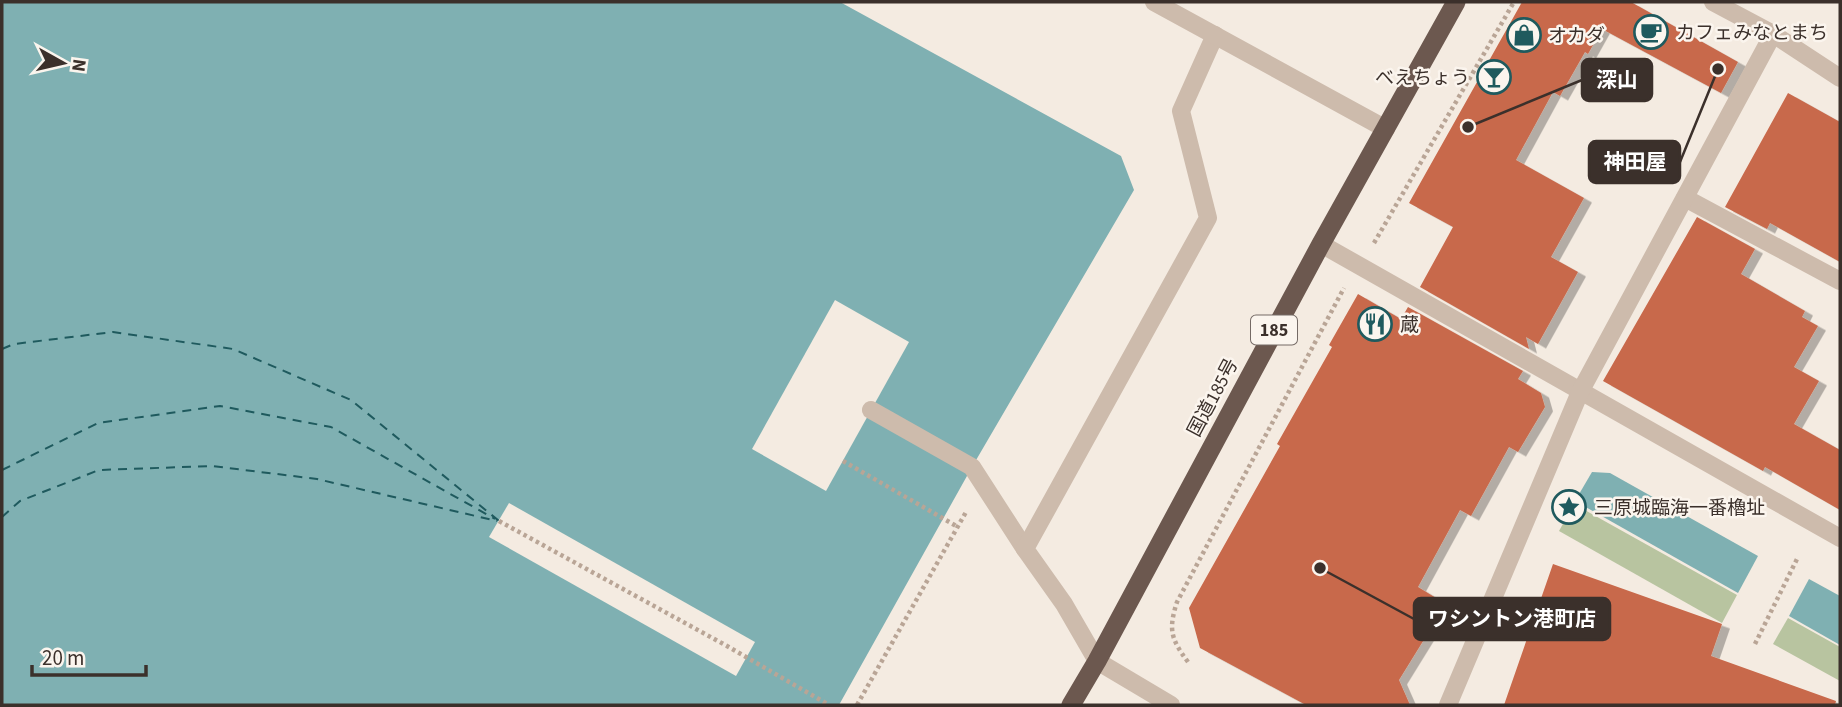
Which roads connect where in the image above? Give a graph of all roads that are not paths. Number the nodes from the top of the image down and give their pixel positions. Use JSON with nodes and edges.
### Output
{"nodes":[{"id":1,"x":1154,"y":2,"type":"edge"},
{"id":2,"x":1456,"y":2,"type":"edge"},
{"id":3,"x":1713,"y":2,"type":"edge"},
{"id":4,"x":1773,"y":34,"type":"junction"},
{"id":5,"x":1215,"y":35,"type":"junction"},
{"id":6,"x":1840,"y":78,"type":"edge"},
{"id":7,"x":1385,"y":129,"type":"junction"},
{"id":8,"x":1685,"y":198,"type":"junction"},
{"id":9,"x":1321,"y":244,"type":"junction"},
{"id":10,"x":1840,"y":281,"type":"edge"},
{"id":11,"x":1580,"y":392,"type":"junction"},
{"id":12,"x":871,"y":410,"type":"dead end"},
{"id":13,"x":1840,"y":538,"type":"edge"},
{"id":14,"x":1024,"y":549,"type":"junction"},
{"id":15,"x":1097,"y":661,"type":"junction"},
{"id":16,"x":1071,"y":705,"type":"edge"},
{"id":17,"x":1171,"y":705,"type":"edge"},
{"id":18,"x":1448,"y":705,"type":"edge"}],
"edges":[{"from":1,"to":5,"type":"street"},
{"from":2,"to":7,"type":"highway","name":"国道185号","number":"185"},
{"from":3,"to":4,"type":"street"},
{"from":4,"to":6,"type":"street"},
{"from":4,"to":8,"type":"street"},
{"from":5,"to":7,"type":"street"},
{"from":5,"to":14,"type":"street"},
{"from":7,"to":9,"type":"highway","name":"国道185号","number":"185"},
{"from":8,"to":10,"type":"street"},
{"from":8,"to":11,"type":"street"},
{"from":9,"to":11,"type":"street"},
{"from":9,"to":15,"type":"highway","name":"国道185号","number":"185"},
{"from":11,"to":13,"type":"street"},
{"from":11,"to":18,"type":"street"},
{"from":12,"to":14,"type":"street"},
{"from":14,"to":15,"type":"street"},
{"from":15,"to":16,"type":"highway","name":"国道185号","number":"185"},
{"from":15,"to":17,"type":"street"}]}
